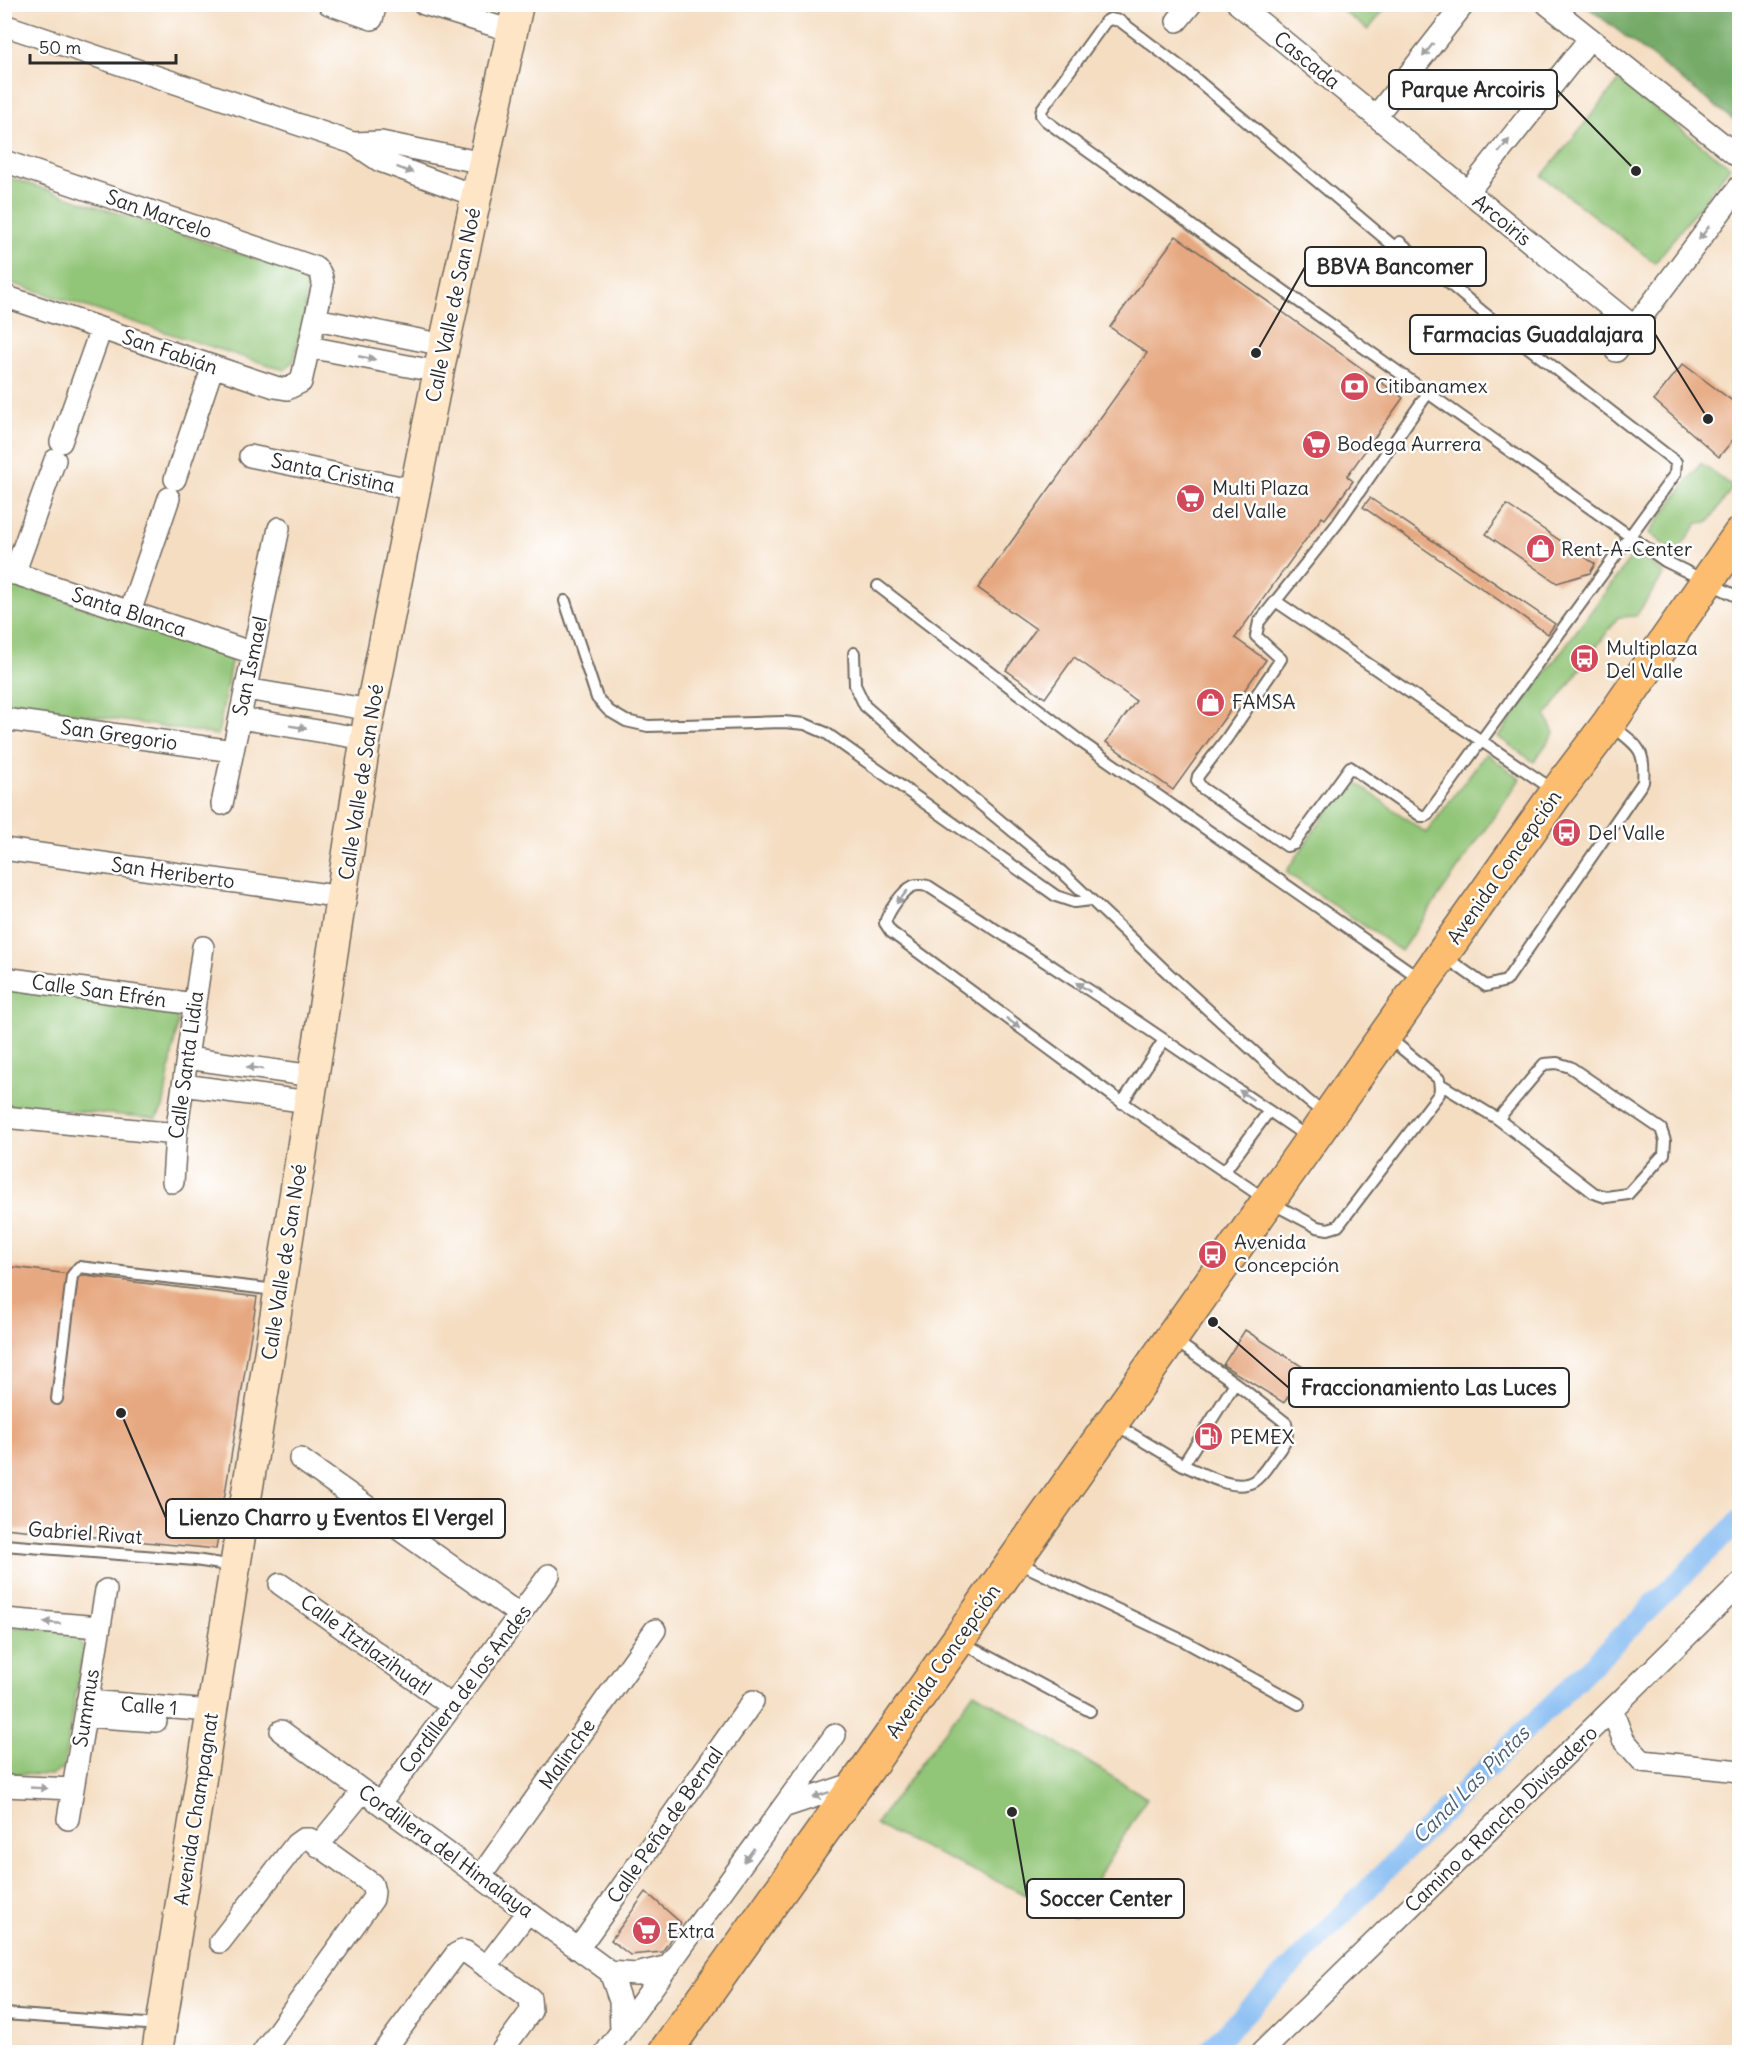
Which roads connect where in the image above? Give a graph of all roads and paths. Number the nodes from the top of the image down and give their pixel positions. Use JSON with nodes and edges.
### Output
{"nodes":[{"id":1,"x":329,"y":4,"type":"edge"},
{"id":2,"x":424,"y":4,"type":"edge"},
{"id":3,"x":1191,"y":4,"type":"edge"},
{"id":4,"x":1238,"y":4,"type":"edge"},
{"id":5,"x":1464,"y":4,"type":"edge"},
{"id":6,"x":1547,"y":4,"type":"edge"},
{"id":7,"x":515,"y":11,"type":"edge"},
{"id":8,"x":374,"y":12,"type":"edge"},
{"id":9,"x":1177,"y":21,"type":"dead end"},
{"id":10,"x":4,"y":25,"type":"edge"},
{"id":11,"x":1590,"y":38,"type":"junction"},
{"id":12,"x":1376,"y":116,"type":"junction"},
{"id":13,"x":353,"y":143,"type":"junction"},
{"id":14,"x":1740,"y":158,"type":"edge"},
{"id":15,"x":4,"y":161,"type":"edge"},
{"id":16,"x":483,"y":163,"type":"junction"},
{"id":17,"x":1740,"y":186,"type":"edge"},
{"id":18,"x":1468,"y":192,"type":"junction"},
{"id":19,"x":476,"y":196,"type":"junction"},
{"id":20,"x":314,"y":267,"type":"joint"},
{"id":21,"x":4,"y":296,"type":"edge"},
{"id":22,"x":316,"y":319,"type":"junction"},
{"id":23,"x":1633,"y":326,"type":"junction"},
{"id":24,"x":101,"y":329,"type":"junction"},
{"id":25,"x":309,"y":347,"type":"junction"},
{"id":26,"x":1616,"y":351,"type":"dead end"},
{"id":27,"x":441,"y":359,"type":"junction"},
{"id":28,"x":213,"y":366,"type":"junction"},
{"id":29,"x":1740,"y":383,"type":"edge"},
{"id":30,"x":1740,"y":390,"type":"edge"},
{"id":31,"x":1428,"y":393,"type":"junction"},
{"id":32,"x":250,"y":456,"type":"dead end"},
{"id":33,"x":415,"y":490,"type":"junction"},
{"id":34,"x":279,"y":528,"type":"dead end"},
{"id":35,"x":1740,"y":534,"type":"edge"},
{"id":36,"x":1629,"y":536,"type":"junction"},
{"id":37,"x":9,"y":572,"type":"edge"},
{"id":38,"x":1706,"y":581,"type":"junction"},
{"id":39,"x":878,"y":586,"type":"dead end"},
{"id":40,"x":1739,"y":597,"type":"edge"},
{"id":41,"x":565,"y":600,"type":"dead end"},
{"id":42,"x":1277,"y":602,"type":"junction"},
{"id":43,"x":130,"y":612,"type":"junction"},
{"id":44,"x":253,"y":653,"type":"junction"},
{"id":45,"x":854,"y":653,"type":"dead end"},
{"id":46,"x":246,"y":689,"type":"junction"},
{"id":47,"x":240,"y":718,"type":"junction"},
{"id":48,"x":4,"y":719,"type":"edge"},
{"id":49,"x":1609,"y":723,"type":"junction"},
{"id":50,"x":368,"y":724,"type":"junction"},
{"id":51,"x":1481,"y":741,"type":"junction"},
{"id":52,"x":232,"y":751,"type":"junction"},
{"id":53,"x":1557,"y":792,"type":"junction"},
{"id":54,"x":222,"y":804,"type":"dead end"},
{"id":55,"x":4,"y":849,"type":"edge"},
{"id":56,"x":342,"y":897,"type":"junction"},
{"id":57,"x":1091,"y":900,"type":"junction"},
{"id":58,"x":203,"y":947,"type":"dead end"},
{"id":59,"x":1442,"y":955,"type":"junction"},
{"id":60,"x":4,"y":978,"type":"edge"},
{"id":61,"x":1423,"y":981,"type":"junction"},
{"id":62,"x":194,"y":1004,"type":"junction"},
{"id":63,"x":1386,"y":1035,"type":"junction"},
{"id":64,"x":1164,"y":1040,"type":"junction"},
{"id":65,"x":186,"y":1058,"type":"junction"},
{"id":66,"x":1440,"y":1084,"type":"junction"},
{"id":67,"x":183,"y":1085,"type":"junction"},
{"id":68,"x":311,"y":1089,"type":"junction"},
{"id":69,"x":1122,"y":1103,"type":"junction"},
{"id":70,"x":1269,"y":1111,"type":"junction"},
{"id":71,"x":4,"y":1117,"type":"edge"},
{"id":72,"x":1498,"y":1119,"type":"junction"},
{"id":73,"x":1320,"y":1128,"type":"junction"},
{"id":74,"x":176,"y":1134,"type":"junction"},
{"id":75,"x":1224,"y":1172,"type":"junction"},
{"id":76,"x":173,"y":1182,"type":"dead end"},
{"id":77,"x":1268,"y":1201,"type":"junction"},
{"id":78,"x":280,"y":1291,"type":"junction"},
{"id":79,"x":1171,"y":1338,"type":"junction"},
{"id":80,"x":1235,"y":1383,"type":"junction"},
{"id":81,"x":57,"y":1399,"type":"dead end"},
{"id":82,"x":1113,"y":1422,"type":"junction"},
{"id":83,"x":300,"y":1459,"type":"dead end"},
{"id":84,"x":1183,"y":1465,"type":"junction"},
{"id":85,"x":4,"y":1545,"type":"edge"},
{"id":86,"x":1014,"y":1561,"type":"junction"},
{"id":87,"x":234,"y":1566,"type":"junction"},
{"id":88,"x":549,"y":1575,"type":"dead end"},
{"id":89,"x":280,"y":1584,"type":"dead end"},
{"id":90,"x":1740,"y":1584,"type":"edge"},
{"id":91,"x":106,"y":1590,"type":"dead end"},
{"id":92,"x":520,"y":1615,"type":"junction"},
{"id":93,"x":4,"y":1619,"type":"edge"},
{"id":94,"x":99,"y":1627,"type":"junction"},
{"id":95,"x":655,"y":1630,"type":"dead end"},
{"id":96,"x":958,"y":1641,"type":"junction"},
{"id":97,"x":753,"y":1701,"type":"dead end"},
{"id":98,"x":1299,"y":1704,"type":"dead end"},
{"id":99,"x":452,"y":1706,"type":"junction"},
{"id":100,"x":86,"y":1708,"type":"junction"},
{"id":101,"x":1612,"y":1710,"type":"junction"},
{"id":102,"x":1090,"y":1711,"type":"dead end"},
{"id":103,"x":210,"y":1718,"type":"junction"},
{"id":104,"x":281,"y":1731,"type":"dead end"},
{"id":105,"x":835,"y":1735,"type":"dead end"},
{"id":106,"x":1740,"y":1771,"type":"edge"},
{"id":107,"x":858,"y":1782,"type":"junction"},
{"id":108,"x":4,"y":1786,"type":"edge"},
{"id":109,"x":73,"y":1790,"type":"junction"},
{"id":110,"x":372,"y":1797,"type":"junction"},
{"id":111,"x":783,"y":1808,"type":"junction"},
{"id":112,"x":68,"y":1819,"type":"dead end"},
{"id":113,"x":318,"y":1846,"type":"junction"},
{"id":114,"x":480,"y":1877,"type":"junction"},
{"id":115,"x":528,"y":1912,"type":"junction"},
{"id":116,"x":220,"y":1942,"type":"dead end"},
{"id":117,"x":578,"y":1949,"type":"junction"},
{"id":118,"x":669,"y":1966,"type":"junction"},
{"id":119,"x":486,"y":1967,"type":"junction"},
{"id":120,"x":610,"y":1972,"type":"junction"},
{"id":121,"x":4,"y":2014,"type":"edge"},
{"id":122,"x":621,"y":2032,"type":"junction"},
{"id":123,"x":159,"y":2038,"type":"edge"},
{"id":124,"x":263,"y":2052,"type":"edge"},
{"id":125,"x":383,"y":2052,"type":"edge"},
{"id":126,"x":501,"y":2052,"type":"edge"},
{"id":127,"x":606,"y":2052,"type":"edge"},
{"id":128,"x":665,"y":2052,"type":"edge"},
{"id":129,"x":1262,"y":2052,"type":"edge"}],
"edges":[{"from":1,"to":8,"type":"street"},
{"from":2,"to":7,"type":"street"},
{"from":3,"to":9,"type":"street"},
{"from":4,"to":12,"type":"street","name":"Cascada"},
{"from":5,"to":12,"type":"street","one_way":true},
{"from":6,"to":11,"type":"street"},
{"from":7,"to":16,"type":"street","name":"Calle Valle de San Noé"},
{"from":10,"to":13,"type":"street"},
{"from":11,"to":14,"type":"street"},
{"from":18,"to":11,"type":"street","name":"Arcoiris","one_way":true},
{"from":12,"to":18,"type":"street","name":"Cascada"},
{"from":13,"to":16,"type":"street"},
{"from":13,"to":19,"type":"street","one_way":true},
{"from":15,"to":20,"type":"street","name":"San Marcelo"},
{"from":16,"to":19,"type":"street","name":"Calle Valle de San Noé"},
{"from":17,"to":23,"type":"street","one_way":true},
{"from":18,"to":23,"type":"street","name":"Arcoiris"},
{"from":19,"to":27,"type":"street","name":"Calle Valle de San Noé"},
{"from":20,"to":22,"type":"street","name":"San Fabián"},
{"from":21,"to":24,"type":"street","name":"San Fabián"},
{"from":22,"to":25,"type":"street","name":"San Fabián"},
{"from":22,"to":27,"type":"street"},
{"from":23,"to":26,"type":"street"},
{"from":24,"to":28,"type":"street","name":"San Fabián"},
{"from":24,"to":37,"type":"street"},
{"from":25,"to":27,"type":"street","one_way":true},
{"from":25,"to":28,"type":"street","name":"San Fabián"},
{"from":27,"to":33,"type":"street","name":"Calle Valle de San Noé"},
{"from":28,"to":43,"type":"street"},
{"from":29,"to":30,"type":"lane"},
{"from":31,"to":36,"type":"lane"},
{"from":31,"to":36,"type":"lane"},
{"from":31,"to":42,"type":"lane"},
{"from":32,"to":33,"type":"street","name":"Santa Cristina"},
{"from":33,"to":50,"type":"street","name":"Calle Valle de San Noé"},
{"from":34,"to":44,"type":"street","name":"San Ismael"},
{"from":35,"to":38,"type":"main road","name":"Avenida Concepción"},
{"from":36,"to":38,"type":"lane"},
{"from":36,"to":51,"type":"lane"},
{"from":37,"to":43,"type":"street","name":"Santa Blanca"},
{"from":38,"to":40,"type":"lane"},
{"from":38,"to":49,"type":"main road","name":"Avenida Concepción"},
{"from":39,"to":61,"type":"lane"},
{"from":41,"to":57,"type":"lane"},
{"from":42,"to":51,"type":"lane"},
{"from":42,"to":51,"type":"lane"},
{"from":43,"to":44,"type":"street","name":"Santa Blanca"},
{"from":44,"to":46,"type":"street","name":"San Ismael"},
{"from":45,"to":57,"type":"lane"},
{"from":46,"to":47,"type":"street","name":"San Ismael"},
{"from":46,"to":50,"type":"street"},
{"from":47,"to":50,"type":"street","one_way":true},
{"from":47,"to":52,"type":"street","name":"San Ismael"},
{"from":48,"to":52,"type":"street","name":"San Gregorio"},
{"from":49,"to":53,"type":"main road","name":"Avenida Concepción"},
{"from":49,"to":59,"type":"lane"},
{"from":50,"to":56,"type":"street","name":"Calle Valle de San Noé"},
{"from":51,"to":53,"type":"lane"},
{"from":52,"to":54,"type":"street","name":"San Ismael"},
{"from":53,"to":59,"type":"main road","name":"Avenida Concepción"},
{"from":55,"to":56,"type":"street","name":"San Heriberto"},
{"from":56,"to":68,"type":"street","name":"Calle Valle de San Noé"},
{"from":57,"to":73,"type":"lane"},
{"from":58,"to":62,"type":"street","name":"Calle Santa Lidia"},
{"from":59,"to":61,"type":"main road","name":"Avenida Concepción"},
{"from":60,"to":62,"type":"street","name":"Calle San Efrén"},
{"from":61,"to":63,"type":"main road","name":"Avenida Concepción"},
{"from":62,"to":65,"type":"street","name":"Calle Santa Lidia"},
{"from":63,"to":66,"type":"lane"},
{"from":63,"to":73,"type":"main road","name":"Avenida Concepción"},
{"from":64,"to":69,"type":"lane"},
{"from":64,"to":69,"type":"lane","one_way":true},
{"from":70,"to":64,"type":"lane","one_way":true},
{"from":65,"to":67,"type":"street","name":"Calle Santa Lidia"},
{"from":68,"to":65,"type":"street","one_way":true},
{"from":66,"to":72,"type":"lane"},
{"from":66,"to":77,"type":"lane"},
{"from":67,"to":68,"type":"street"},
{"from":67,"to":74,"type":"street","name":"Calle Santa Lidia"},
{"from":68,"to":78,"type":"street","name":"Calle Valle de San Noé"},
{"from":69,"to":75,"type":"lane"},
{"from":70,"to":73,"type":"lane"},
{"from":70,"to":75,"type":"lane"},
{"from":71,"to":74,"type":"street"},
{"from":72,"to":72,"type":"lane"},
{"from":73,"to":77,"type":"main road","name":"Avenida Concepción"},
{"from":74,"to":76,"type":"street","name":"Calle Santa Lidia"},
{"from":75,"to":77,"type":"lane"},
{"from":77,"to":79,"type":"main road","name":"Avenida Concepción"},
{"from":78,"to":81,"type":"lane"},
{"from":78,"to":87,"type":"street","name":"Calle Valle de San Noé"},
{"from":79,"to":80,"type":"lane"},
{"from":79,"to":82,"type":"main road","name":"Avenida Concepción"},
{"from":80,"to":84,"type":"lane"},
{"from":80,"to":84,"type":"lane"},
{"from":82,"to":84,"type":"lane"},
{"from":82,"to":86,"type":"main road","name":"Avenida Concepción"},
{"from":83,"to":92,"type":"street"},
{"from":85,"to":87,"type":"lane","name":"Gabriel Rivat"},
{"from":86,"to":96,"type":"main road","name":"Avenida Concepción"},
{"from":86,"to":98,"type":"lane"},
{"from":87,"to":103,"type":"street","name":"Avenida Champagnat"},
{"from":88,"to":92,"type":"street","name":"Cordillera de los Andes"},
{"from":89,"to":99,"type":"street","name":"Calle Itztlazihuatl"},
{"from":90,"to":101,"type":"street","name":"Camino a Rancho Divisadero"},
{"from":91,"to":94,"type":"street","name":"Summus"},
{"from":92,"to":99,"type":"street","name":"Cordillera de los Andes"},
{"from":94,"to":93,"type":"street","one_way":true},
{"from":94,"to":100,"type":"street","name":"Summus"},
{"from":95,"to":114,"type":"street","name":"Malinche"},
{"from":96,"to":102,"type":"lane"},
{"from":96,"to":107,"type":"main road","name":"Avenida Concepción"},
{"from":97,"to":117,"type":"street","name":"Calle Peña de Bernal"},
{"from":99,"to":110,"type":"street","name":"Cordillera de los Andes"},
{"from":100,"to":103,"type":"street","name":"Calle 1"},
{"from":100,"to":109,"type":"street","name":"Summus"},
{"from":101,"to":106,"type":"street"},
{"from":101,"to":129,"type":"street","name":"Camino a Rancho Divisadero"},
{"from":103,"to":123,"type":"street","name":"Avenida Champagnat"},
{"from":104,"to":110,"type":"street","name":"Cordillera del Himalaya"},
{"from":105,"to":111,"type":"street"},
{"from":107,"to":111,"type":"street","one_way":true},
{"from":107,"to":128,"type":"main road","name":"Avenida Concepción"},
{"from":108,"to":109,"type":"street","one_way":true},
{"from":109,"to":112,"type":"street","name":"Summus"},
{"from":110,"to":113,"type":"street","name":"Cordillera de los Andes"},
{"from":110,"to":114,"type":"street","name":"Cordillera del Himalaya"},
{"from":111,"to":118,"type":"street","one_way":true},
{"from":113,"to":116,"type":"street"},
{"from":113,"to":124,"type":"street"},
{"from":114,"to":115,"type":"street","name":"Cordillera del Himalaya"},
{"from":115,"to":117,"type":"street","name":"Cordillera del Himalaya"},
{"from":115,"to":119,"type":"street"},
{"from":117,"to":120,"type":"street","name":"Cordillera del Himalaya"},
{"from":118,"to":120,"type":"street"},
{"from":118,"to":122,"type":"street"},
{"from":119,"to":125,"type":"street"},
{"from":119,"to":126,"type":"street"},
{"from":120,"to":122,"type":"street"},
{"from":121,"to":123,"type":"lane"},
{"from":122,"to":127,"type":"street"}]}
